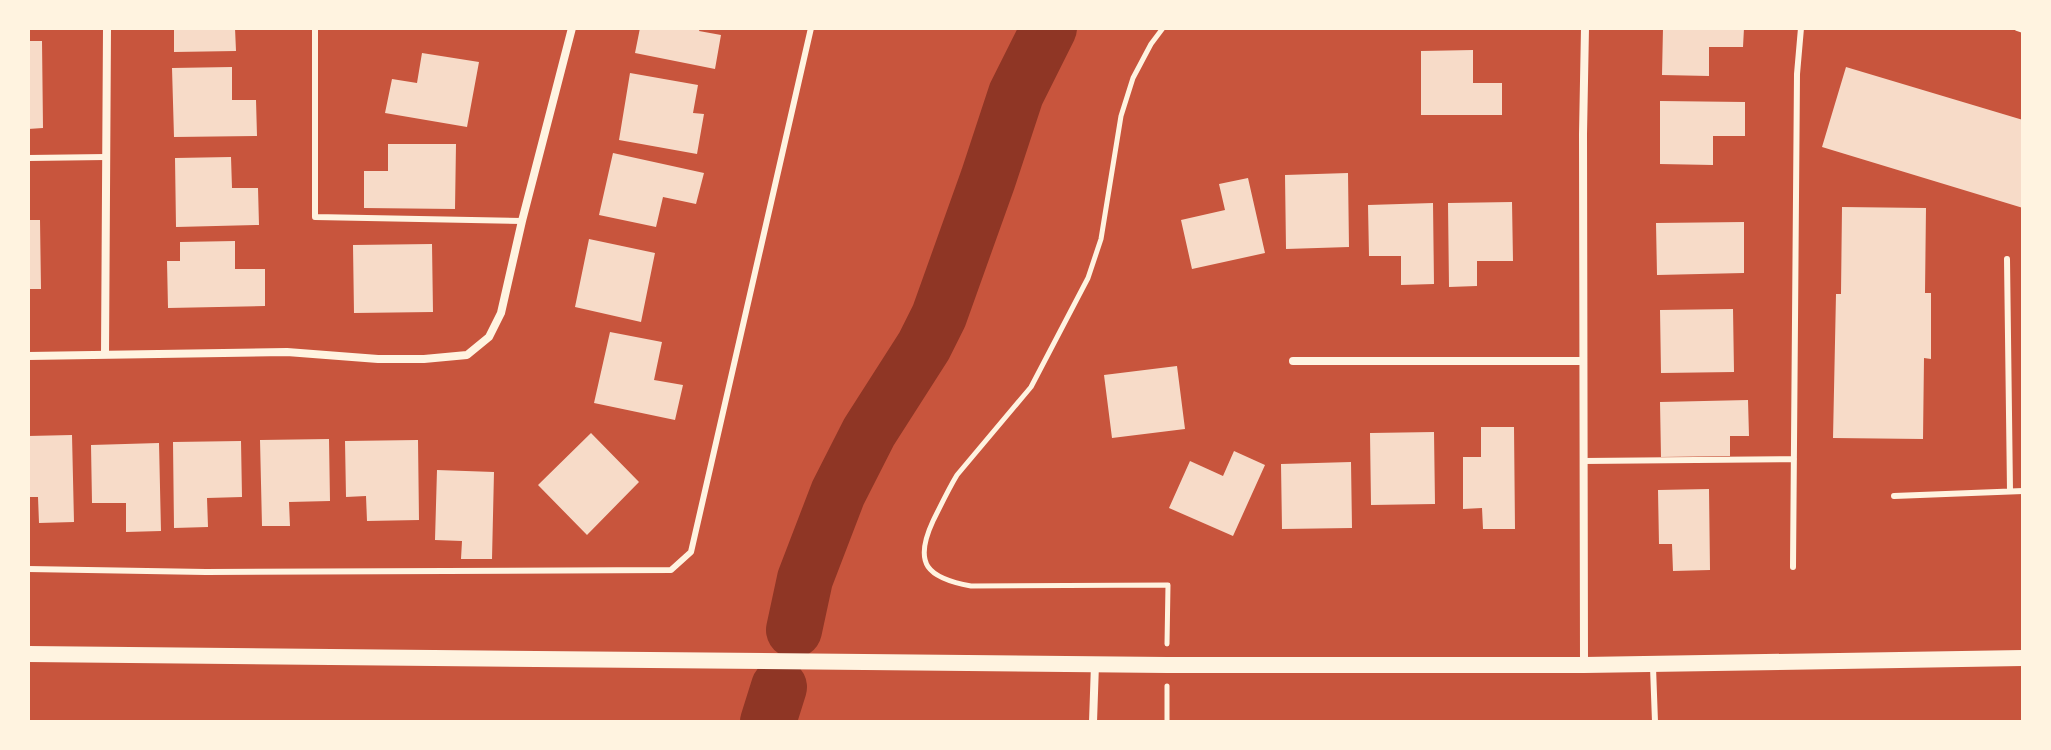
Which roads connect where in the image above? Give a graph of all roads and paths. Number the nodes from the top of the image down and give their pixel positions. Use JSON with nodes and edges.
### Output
{"nodes":[{"id":1,"x":107,"y":28,"type":"edge"},
{"id":2,"x":315,"y":28,"type":"edge"},
{"id":3,"x":572,"y":28,"type":"edge"},
{"id":4,"x":811,"y":28,"type":"edge"},
{"id":5,"x":1163,"y":28,"type":"edge"},
{"id":6,"x":1585,"y":28,"type":"edge"},
{"id":7,"x":1801,"y":28,"type":"edge"},
{"id":8,"x":2017,"y":28,"type":"edge"},
{"id":9,"x":2023,"y":30,"type":"edge"},
{"id":10,"x":106,"y":157,"type":"junction"},
{"id":11,"x":28,"y":158,"type":"edge"},
{"id":12,"x":522,"y":221,"type":"junction"},
{"id":13,"x":2007,"y":259,"type":"dead end"},
{"id":14,"x":105,"y":355,"type":"junction"},
{"id":15,"x":28,"y":356,"type":"edge"},
{"id":16,"x":1293,"y":361,"type":"dead end"},
{"id":17,"x":1583,"y":361,"type":"junction"},
{"id":18,"x":1794,"y":459,"type":"junction"},
{"id":19,"x":1583,"y":461,"type":"junction"},
{"id":20,"x":2010,"y":491,"type":"junction"},
{"id":21,"x":2023,"y":491,"type":"edge"},
{"id":22,"x":1894,"y":496,"type":"dead end"},
{"id":23,"x":1793,"y":567,"type":"dead end"},
{"id":24,"x":28,"y":569,"type":"edge"},
{"id":25,"x":1167,"y":643,"type":"dead end"},
{"id":26,"x":28,"y":654,"type":"edge"},
{"id":27,"x":2023,"y":658,"type":"edge"},
{"id":28,"x":1095,"y":664,"type":"junction"},
{"id":29,"x":1653,"y":664,"type":"junction"},
{"id":30,"x":1584,"y":665,"type":"junction"},
{"id":31,"x":1167,"y":686,"type":"dead end"},
{"id":32,"x":1093,"y":722,"type":"edge"},
{"id":33,"x":1167,"y":722,"type":"edge"},
{"id":34,"x":1655,"y":722,"type":"edge"}],
"edges":[{"from":1,"to":10,"type":"street"},
{"from":2,"to":12,"type":"lane"},
{"from":3,"to":12,"type":"street"},
{"from":4,"to":24,"type":"lane"},
{"from":5,"to":25,"type":"path"},
{"from":6,"to":17,"type":"street"},
{"from":7,"to":18,"type":"lane"},
{"from":8,"to":9,"type":"lane"},
{"from":10,"to":11,"type":"lane"},
{"from":10,"to":14,"type":"street"},
{"from":12,"to":14,"type":"street"},
{"from":13,"to":20,"type":"lane"},
{"from":14,"to":15,"type":"street"},
{"from":16,"to":17,"type":"street"},
{"from":17,"to":19,"type":"street"},
{"from":18,"to":19,"type":"lane"},
{"from":18,"to":23,"type":"lane"},
{"from":19,"to":30,"type":"street"},
{"from":20,"to":21,"type":"lane"},
{"from":20,"to":22,"type":"lane"},
{"from":26,"to":28,"type":"main road"},
{"from":27,"to":29,"type":"main road"},
{"from":28,"to":30,"type":"main road"},
{"from":28,"to":32,"type":"street"},
{"from":29,"to":30,"type":"main road"},
{"from":29,"to":34,"type":"lane"},
{"from":31,"to":33,"type":"path"}]}
